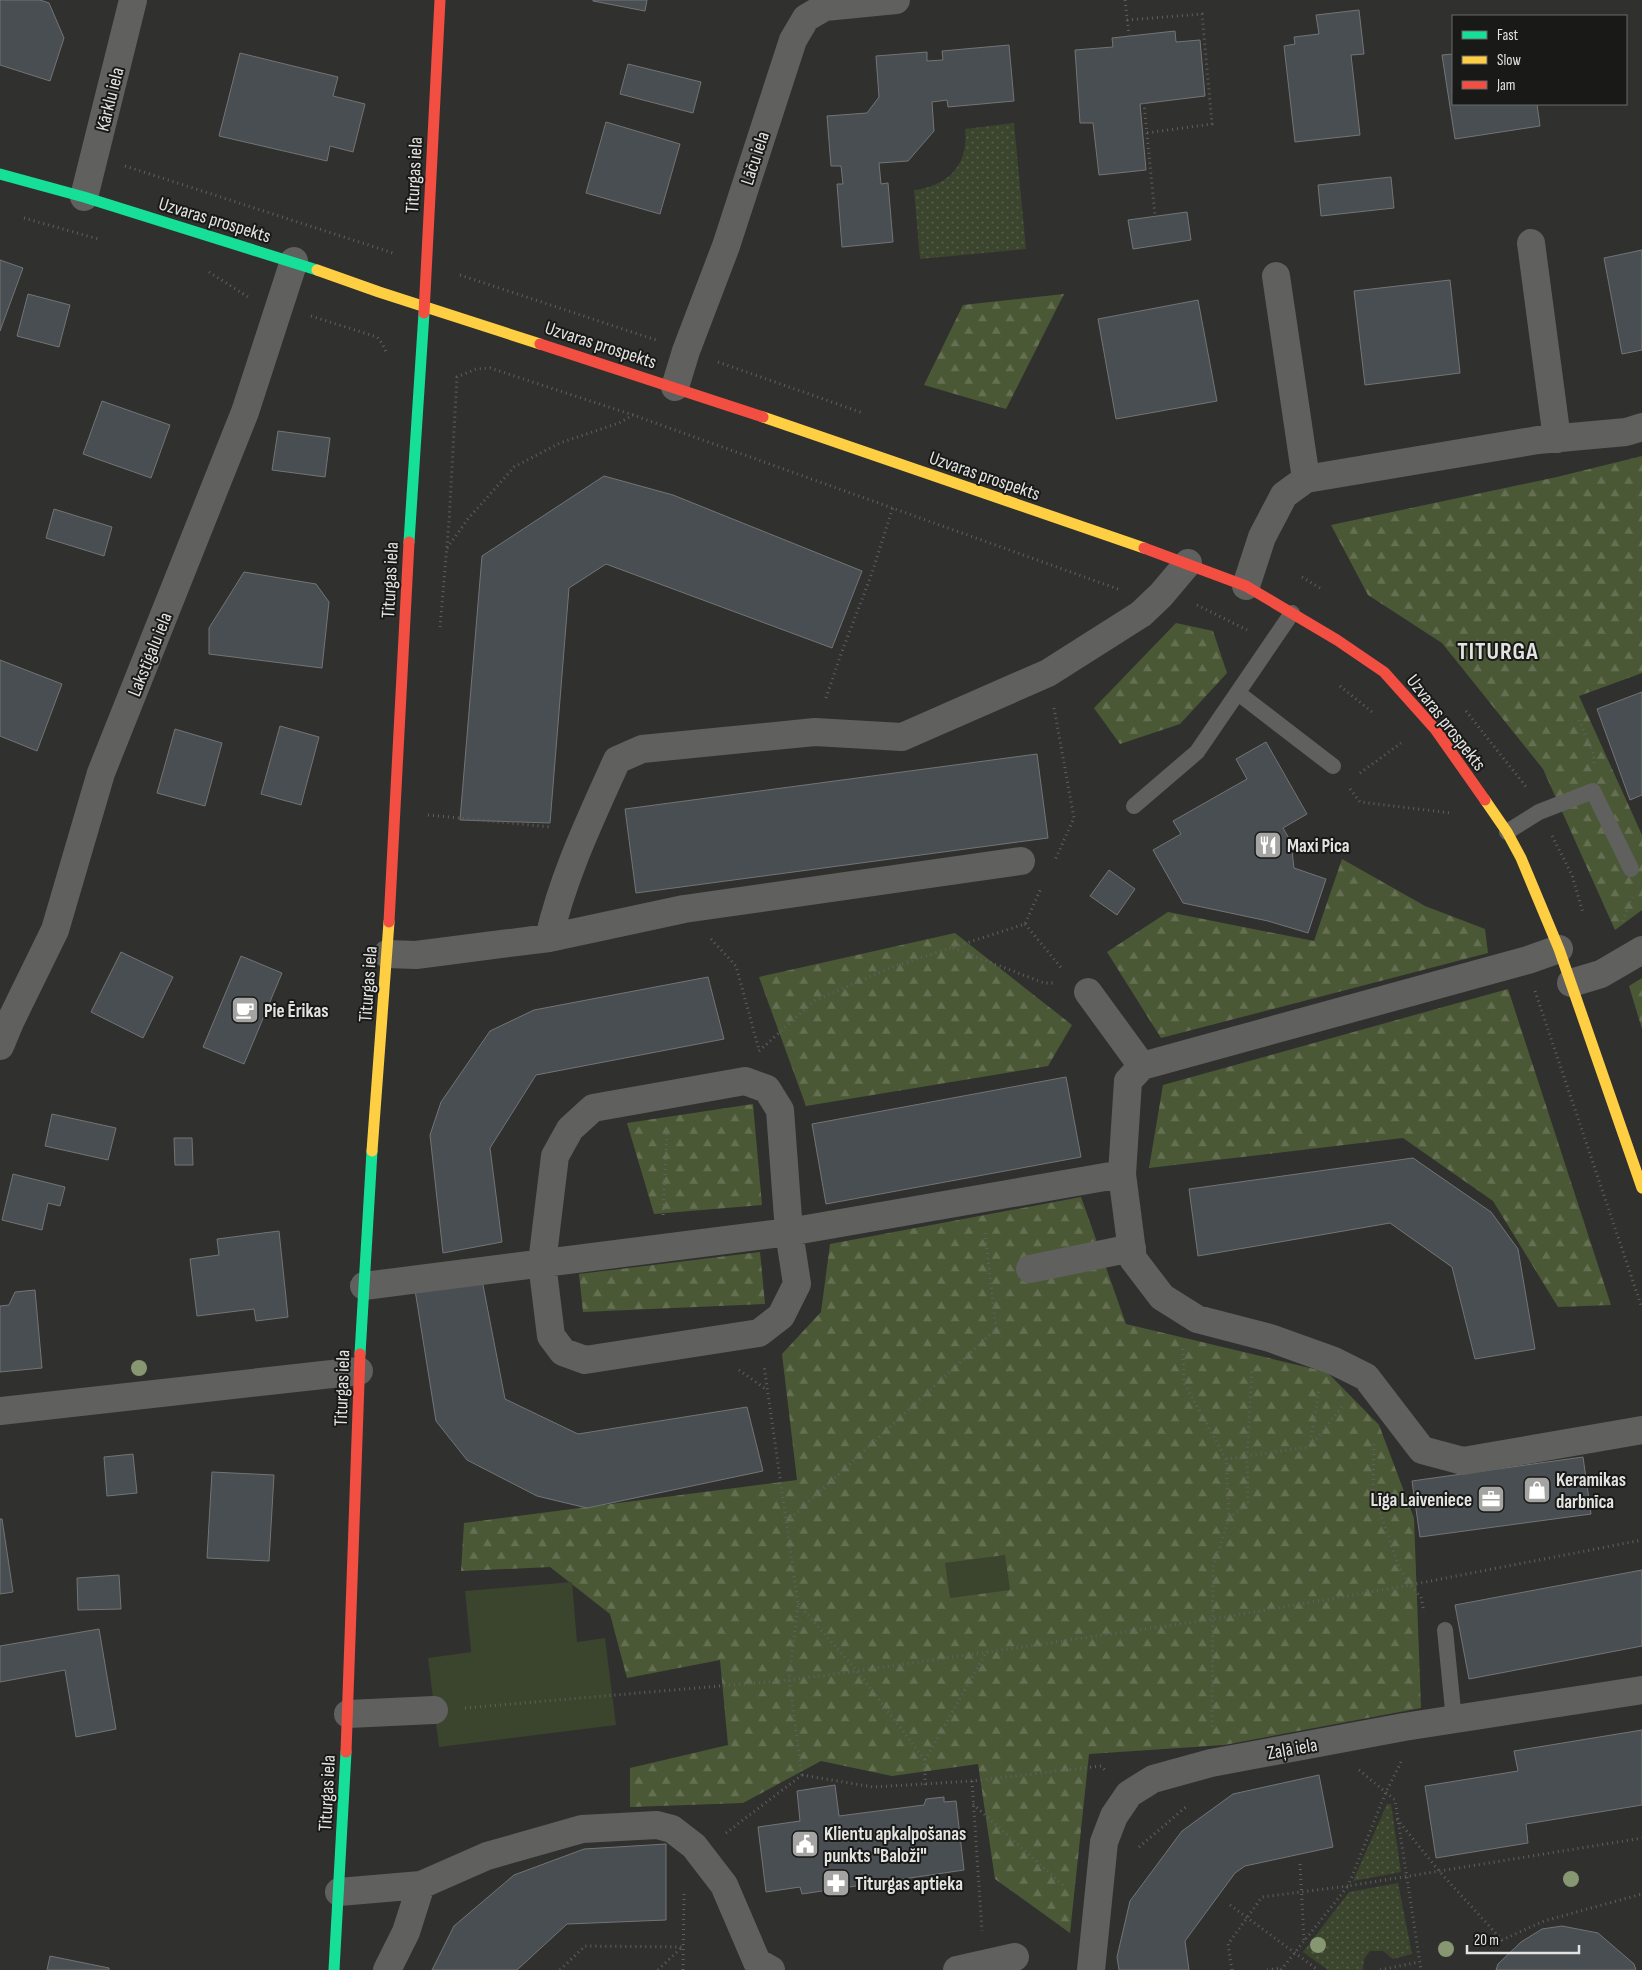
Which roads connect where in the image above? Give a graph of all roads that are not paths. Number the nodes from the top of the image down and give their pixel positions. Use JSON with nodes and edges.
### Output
{"nodes":[{"id":1,"x":132,"y":0,"type":"edge"},
{"id":2,"x":440,"y":0,"type":"edge"},
{"id":3,"x":896,"y":0,"type":"edge"},
{"id":4,"x":0,"y":174,"type":"edge"},
{"id":5,"x":84,"y":197,"type":"junction"},
{"id":6,"x":1530,"y":242,"type":"dead end"},
{"id":7,"x":294,"y":261,"type":"junction"},
{"id":8,"x":1276,"y":276,"type":"dead end"},
{"id":9,"x":424,"y":307,"type":"junction"},
{"id":10,"x":675,"y":387,"type":"junction"},
{"id":11,"x":1642,"y":427,"type":"edge"},
{"id":12,"x":1557,"y":439,"type":"junction"},
{"id":13,"x":1306,"y":479,"type":"junction"},
{"id":14,"x":1188,"y":563,"type":"junction"},
{"id":15,"x":1246,"y":586,"type":"junction"},
{"id":16,"x":1292,"y":613,"type":"junction"},
{"id":17,"x":1238,"y":694,"type":"junction"},
{"id":18,"x":1333,"y":766,"type":"road end"},
{"id":19,"x":1134,"y":806,"type":"dead end"},
{"id":20,"x":1507,"y":832,"type":"junction"},
{"id":21,"x":1021,"y":861,"type":"dead end"},
{"id":22,"x":1631,"y":869,"type":"road end"},
{"id":23,"x":549,"y":938,"type":"junction"},
{"id":24,"x":1559,"y":949,"type":"junction"},
{"id":25,"x":1642,"y":950,"type":"edge"},
{"id":26,"x":387,"y":954,"type":"junction"},
{"id":27,"x":1571,"y":983,"type":"junction"},
{"id":28,"x":1082,"y":989,"type":"road end"},
{"id":29,"x":0,"y":1046,"type":"edge"},
{"id":30,"x":1142,"y":1066,"type":"junction"},
{"id":31,"x":1122,"y":1174,"type":"junction"},
{"id":32,"x":1642,"y":1188,"type":"edge"},
{"id":33,"x":790,"y":1232,"type":"junction"},
{"id":34,"x":1132,"y":1248,"type":"junction"},
{"id":35,"x":542,"y":1263,"type":"junction"},
{"id":36,"x":1030,"y":1269,"type":"dead end"},
{"id":37,"x":364,"y":1286,"type":"junction"},
{"id":38,"x":359,"y":1371,"type":"junction"},
{"id":39,"x":0,"y":1411,"type":"edge"},
{"id":40,"x":1642,"y":1430,"type":"edge"},
{"id":41,"x":1445,"y":1630,"type":"road end"},
{"id":42,"x":1642,"y":1690,"type":"edge"},
{"id":43,"x":434,"y":1710,"type":"road end"},
{"id":44,"x":348,"y":1714,"type":"junction"},
{"id":45,"x":1454,"y":1720,"type":"junction"},
{"id":46,"x":421,"y":1885,"type":"junction"},
{"id":47,"x":339,"y":1892,"type":"junction"},
{"id":48,"x":1015,"y":1957,"type":"dead end"},
{"id":49,"x":334,"y":1970,"type":"edge"},
{"id":50,"x":387,"y":1970,"type":"edge"},
{"id":51,"x":771,"y":1970,"type":"edge"},
{"id":52,"x":957,"y":1970,"type":"edge"},
{"id":53,"x":1091,"y":1970,"type":"edge"}],
"edges":[{"from":1,"to":5,"type":"street","name":"Kārklu iela"},
{"from":2,"to":9,"type":"street","name":"Titurgas iela"},
{"from":3,"to":10,"type":"street","name":"Lāču iela"},
{"from":4,"to":5,"type":"street","name":"Uzvaras prospekts"},
{"from":5,"to":7,"type":"street","name":"Uzvaras prospekts"},
{"from":6,"to":12,"type":"street"},
{"from":7,"to":9,"type":"street","name":"Uzvaras prospekts"},
{"from":7,"to":29,"type":"street","name":"Lakstīgalu iela"},
{"from":8,"to":13,"type":"street"},
{"from":9,"to":10,"type":"street","name":"Uzvaras prospekts"},
{"from":9,"to":26,"type":"street","name":"Titurgas iela"},
{"from":10,"to":14,"type":"street","name":"Uzvaras prospekts"},
{"from":11,"to":12,"type":"street"},
{"from":12,"to":13,"type":"street"},
{"from":13,"to":15,"type":"street"},
{"from":14,"to":15,"type":"street","name":"Uzvaras prospekts"},
{"from":14,"to":23,"type":"street"},
{"from":15,"to":16,"type":"street","name":"Uzvaras prospekts"},
{"from":16,"to":17,"type":"lane"},
{"from":16,"to":20,"type":"street","name":"Uzvaras prospekts"},
{"from":17,"to":18,"type":"lane"},
{"from":17,"to":19,"type":"lane"},
{"from":20,"to":22,"type":"lane"},
{"from":20,"to":24,"type":"street","name":"Uzvaras prospekts"},
{"from":21,"to":23,"type":"street"},
{"from":23,"to":26,"type":"street"},
{"from":24,"to":27,"type":"street","name":"Uzvaras prospekts"},
{"from":24,"to":30,"type":"street"},
{"from":25,"to":27,"type":"street"},
{"from":26,"to":37,"type":"street","name":"Titurgas iela"},
{"from":27,"to":32,"type":"street","name":"Uzvaras prospekts"},
{"from":28,"to":30,"type":"street"},
{"from":30,"to":31,"type":"street"},
{"from":31,"to":33,"type":"street"},
{"from":31,"to":34,"type":"street"},
{"from":33,"to":35,"type":"street"},
{"from":33,"to":35,"type":"street"},
{"from":33,"to":35,"type":"street"},
{"from":34,"to":36,"type":"street"},
{"from":34,"to":40,"type":"street"},
{"from":35,"to":37,"type":"street"},
{"from":37,"to":38,"type":"street","name":"Titurgas iela"},
{"from":38,"to":39,"type":"street"},
{"from":38,"to":44,"type":"street","name":"Titurgas iela"},
{"from":41,"to":45,"type":"lane"},
{"from":42,"to":45,"type":"street","name":"Zaļā iela"},
{"from":43,"to":44,"type":"street"},
{"from":44,"to":47,"type":"street","name":"Titurgas iela"},
{"from":45,"to":53,"type":"street","name":"Zaļā iela"},
{"from":46,"to":47,"type":"street"},
{"from":46,"to":50,"type":"street"},
{"from":46,"to":51,"type":"street"},
{"from":47,"to":49,"type":"street","name":"Titurgas iela"},
{"from":48,"to":52,"type":"street"}]}
